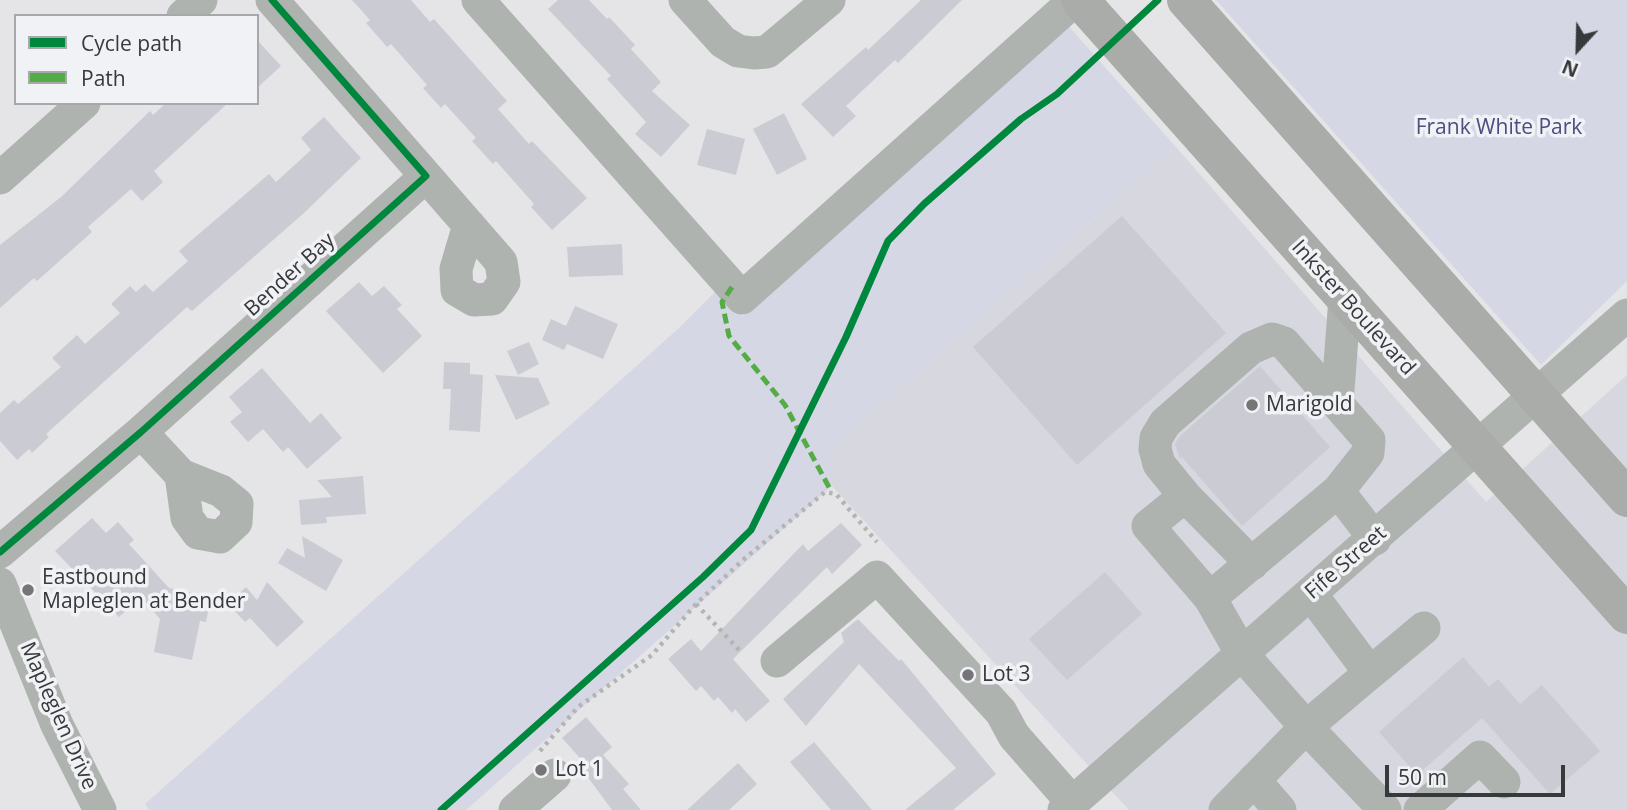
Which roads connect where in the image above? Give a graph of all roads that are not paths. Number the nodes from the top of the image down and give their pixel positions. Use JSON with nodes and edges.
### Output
{"nodes":[{"id":1,"x":201,"y":0,"type":"edge"},
{"id":2,"x":272,"y":0,"type":"edge"},
{"id":3,"x":478,"y":0,"type":"edge"},
{"id":4,"x":685,"y":0,"type":"edge"},
{"id":5,"x":829,"y":0,"type":"edge"},
{"id":6,"x":1077,"y":0,"type":"edge"},
{"id":7,"x":1186,"y":0,"type":"edge"},
{"id":8,"x":185,"y":14,"type":"edge"},
{"id":9,"x":82,"y":105,"type":"edge"},
{"id":10,"x":426,"y":176,"type":"junction"},
{"id":11,"x":0,"y":177,"type":"edge"},
{"id":12,"x":469,"y":225,"type":"dead end"},
{"id":13,"x":1345,"y":298,"type":"junction"},
{"id":14,"x":1627,"y":315,"type":"edge"},
{"id":15,"x":1538,"y":396,"type":"junction"},
{"id":16,"x":1337,"y":403,"type":"junction"},
{"id":17,"x":141,"y":432,"type":"junction"},
{"id":18,"x":1478,"y":448,"type":"junction"},
{"id":19,"x":181,"y":475,"type":"dead end"},
{"id":20,"x":1338,"y":491,"type":"junction"},
{"id":21,"x":1185,"y":496,"type":"junction"},
{"id":22,"x":1627,"y":498,"type":"edge"},
{"id":23,"x":1375,"y":539,"type":"junction"},
{"id":24,"x":0,"y":552,"type":"edge"},
{"id":25,"x":1252,"y":564,"type":"junction"},
{"id":26,"x":0,"y":584,"type":"edge"},
{"id":27,"x":1311,"y":594,"type":"junction"},
{"id":28,"x":1210,"y":598,"type":"junction"},
{"id":29,"x":1627,"y":615,"type":"edge"},
{"id":30,"x":1424,"y":628,"type":"dead end"},
{"id":31,"x":1242,"y":654,"type":"junction"},
{"id":32,"x":777,"y":661,"type":"dead end"},
{"id":33,"x":1370,"y":673,"type":"junction"},
{"id":34,"x":1306,"y":727,"type":"junction"},
{"id":35,"x":555,"y":775,"type":"road end"},
{"id":36,"x":1254,"y":780,"type":"junction"},
{"id":37,"x":1504,"y":782,"type":"dead end"},
{"id":38,"x":1068,"y":806,"type":"edge"},
{"id":39,"x":100,"y":810,"type":"edge"},
{"id":40,"x":515,"y":810,"type":"edge"},
{"id":41,"x":1225,"y":810,"type":"edge"},
{"id":42,"x":1280,"y":810,"type":"edge"},
{"id":43,"x":1385,"y":810,"type":"edge"},
{"id":44,"x":1420,"y":810,"type":"edge"}],
"edges":[{"from":1,"to":8,"type":"street"},
{"from":2,"to":10,"type":"street"},
{"from":3,"to":6,"type":"street"},
{"from":4,"to":5,"type":"street"},
{"from":6,"to":13,"type":"main road","name":"Inkster Boulevard"},
{"from":7,"to":15,"type":"main road"},
{"from":9,"to":11,"type":"street"},
{"from":10,"to":12,"type":"street"},
{"from":10,"to":17,"type":"street","name":"Bender Bay"},
{"from":13,"to":16,"type":"street"},
{"from":13,"to":18,"type":"main road","name":"Inkster Boulevard"},
{"from":14,"to":15,"type":"street","name":"Fife Street"},
{"from":15,"to":18,"type":"street","name":"Fife Street"},
{"from":15,"to":22,"type":"main road"},
{"from":16,"to":20,"type":"street"},
{"from":16,"to":21,"type":"street"},
{"from":17,"to":19,"type":"street"},
{"from":17,"to":24,"type":"street","name":"Bender Bay"},
{"from":18,"to":23,"type":"street","name":"Fife Street"},
{"from":18,"to":29,"type":"main road","name":"Inkster Boulevard"},
{"from":20,"to":23,"type":"street"},
{"from":20,"to":25,"type":"street"},
{"from":21,"to":25,"type":"street"},
{"from":21,"to":28,"type":"street"},
{"from":23,"to":27,"type":"street","name":"Fife Street"},
{"from":25,"to":28,"type":"street"},
{"from":26,"to":39,"type":"street","name":"Mapleglen Drive"},
{"from":27,"to":31,"type":"street","name":"Fife Street"},
{"from":27,"to":33,"type":"street"},
{"from":28,"to":31,"type":"street"},
{"from":30,"to":33,"type":"street"},
{"from":31,"to":34,"type":"street"},
{"from":31,"to":38,"type":"street","name":"Fife Street"},
{"from":32,"to":38,"type":"street"},
{"from":33,"to":34,"type":"street"},
{"from":34,"to":36,"type":"street"},
{"from":34,"to":43,"type":"street"},
{"from":35,"to":40,"type":"street"},
{"from":36,"to":41,"type":"street"},
{"from":36,"to":42,"type":"street"},
{"from":37,"to":44,"type":"street"}]}
